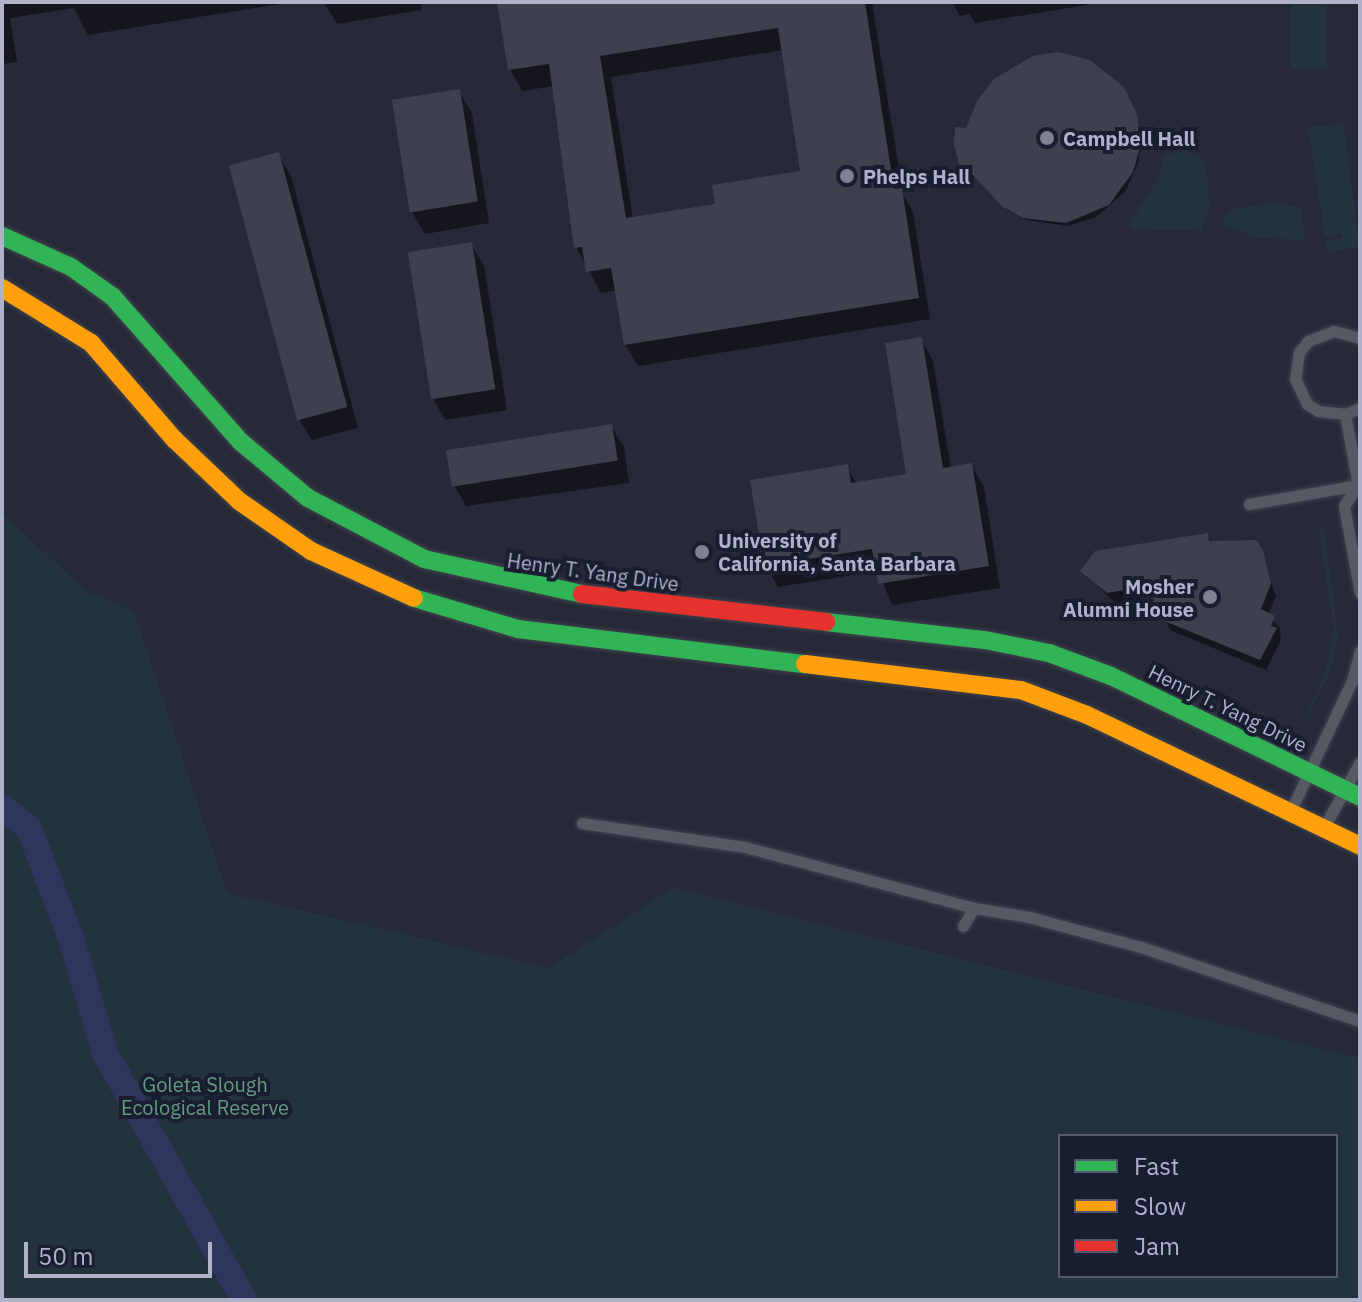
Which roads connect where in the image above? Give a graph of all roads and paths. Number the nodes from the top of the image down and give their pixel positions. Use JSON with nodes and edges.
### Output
{"nodes":[{"id":1,"x":2,"y":236,"type":"edge"},
{"id":2,"x":2,"y":288,"type":"edge"},
{"id":3,"x":1360,"y":338,"type":"edge"},
{"id":4,"x":1360,"y":408,"type":"edge"},
{"id":5,"x":1345,"y":414,"type":"junction"},
{"id":6,"x":1359,"y":485,"type":"edge"},
{"id":7,"x":1249,"y":504,"type":"dead end"},
{"id":8,"x":1360,"y":593,"type":"edge"},
{"id":9,"x":1360,"y":651,"type":"edge"},
{"id":10,"x":1360,"y":762,"type":"edge"},
{"id":11,"x":1311,"y":772,"type":"junction"},
{"id":12,"x":1352,"y":793,"type":"edge"},
{"id":13,"x":1291,"y":810,"type":"junction"},
{"id":14,"x":582,"y":823,"type":"dead end"},
{"id":15,"x":1324,"y":827,"type":"junction"},
{"id":16,"x":1360,"y":846,"type":"edge"},
{"id":17,"x":974,"y":908,"type":"junction"},
{"id":18,"x":963,"y":926,"type":"dead end"},
{"id":19,"x":1360,"y":1021,"type":"edge"}],
"edges":[{"from":1,"to":11,"type":"main road","name":"Henry T. Yang Drive"},
{"from":2,"to":13,"type":"main road"},
{"from":3,"to":5,"type":"lane"},
{"from":4,"to":5,"type":"lane"},
{"from":5,"to":6,"type":"lane"},
{"from":6,"to":7,"type":"lane"},
{"from":6,"to":8,"type":"lane"},
{"from":9,"to":11,"type":"lane"},
{"from":10,"to":12,"type":"lane"},
{"from":11,"to":12,"type":"main road","name":"Henry T. Yang Drive"},
{"from":11,"to":13,"type":"lane"},
{"from":12,"to":15,"type":"lane"},
{"from":13,"to":15,"type":"main road"},
{"from":14,"to":17,"type":"lane"},
{"from":15,"to":16,"type":"main road"},
{"from":17,"to":18,"type":"lane"},
{"from":17,"to":19,"type":"lane"}]}
